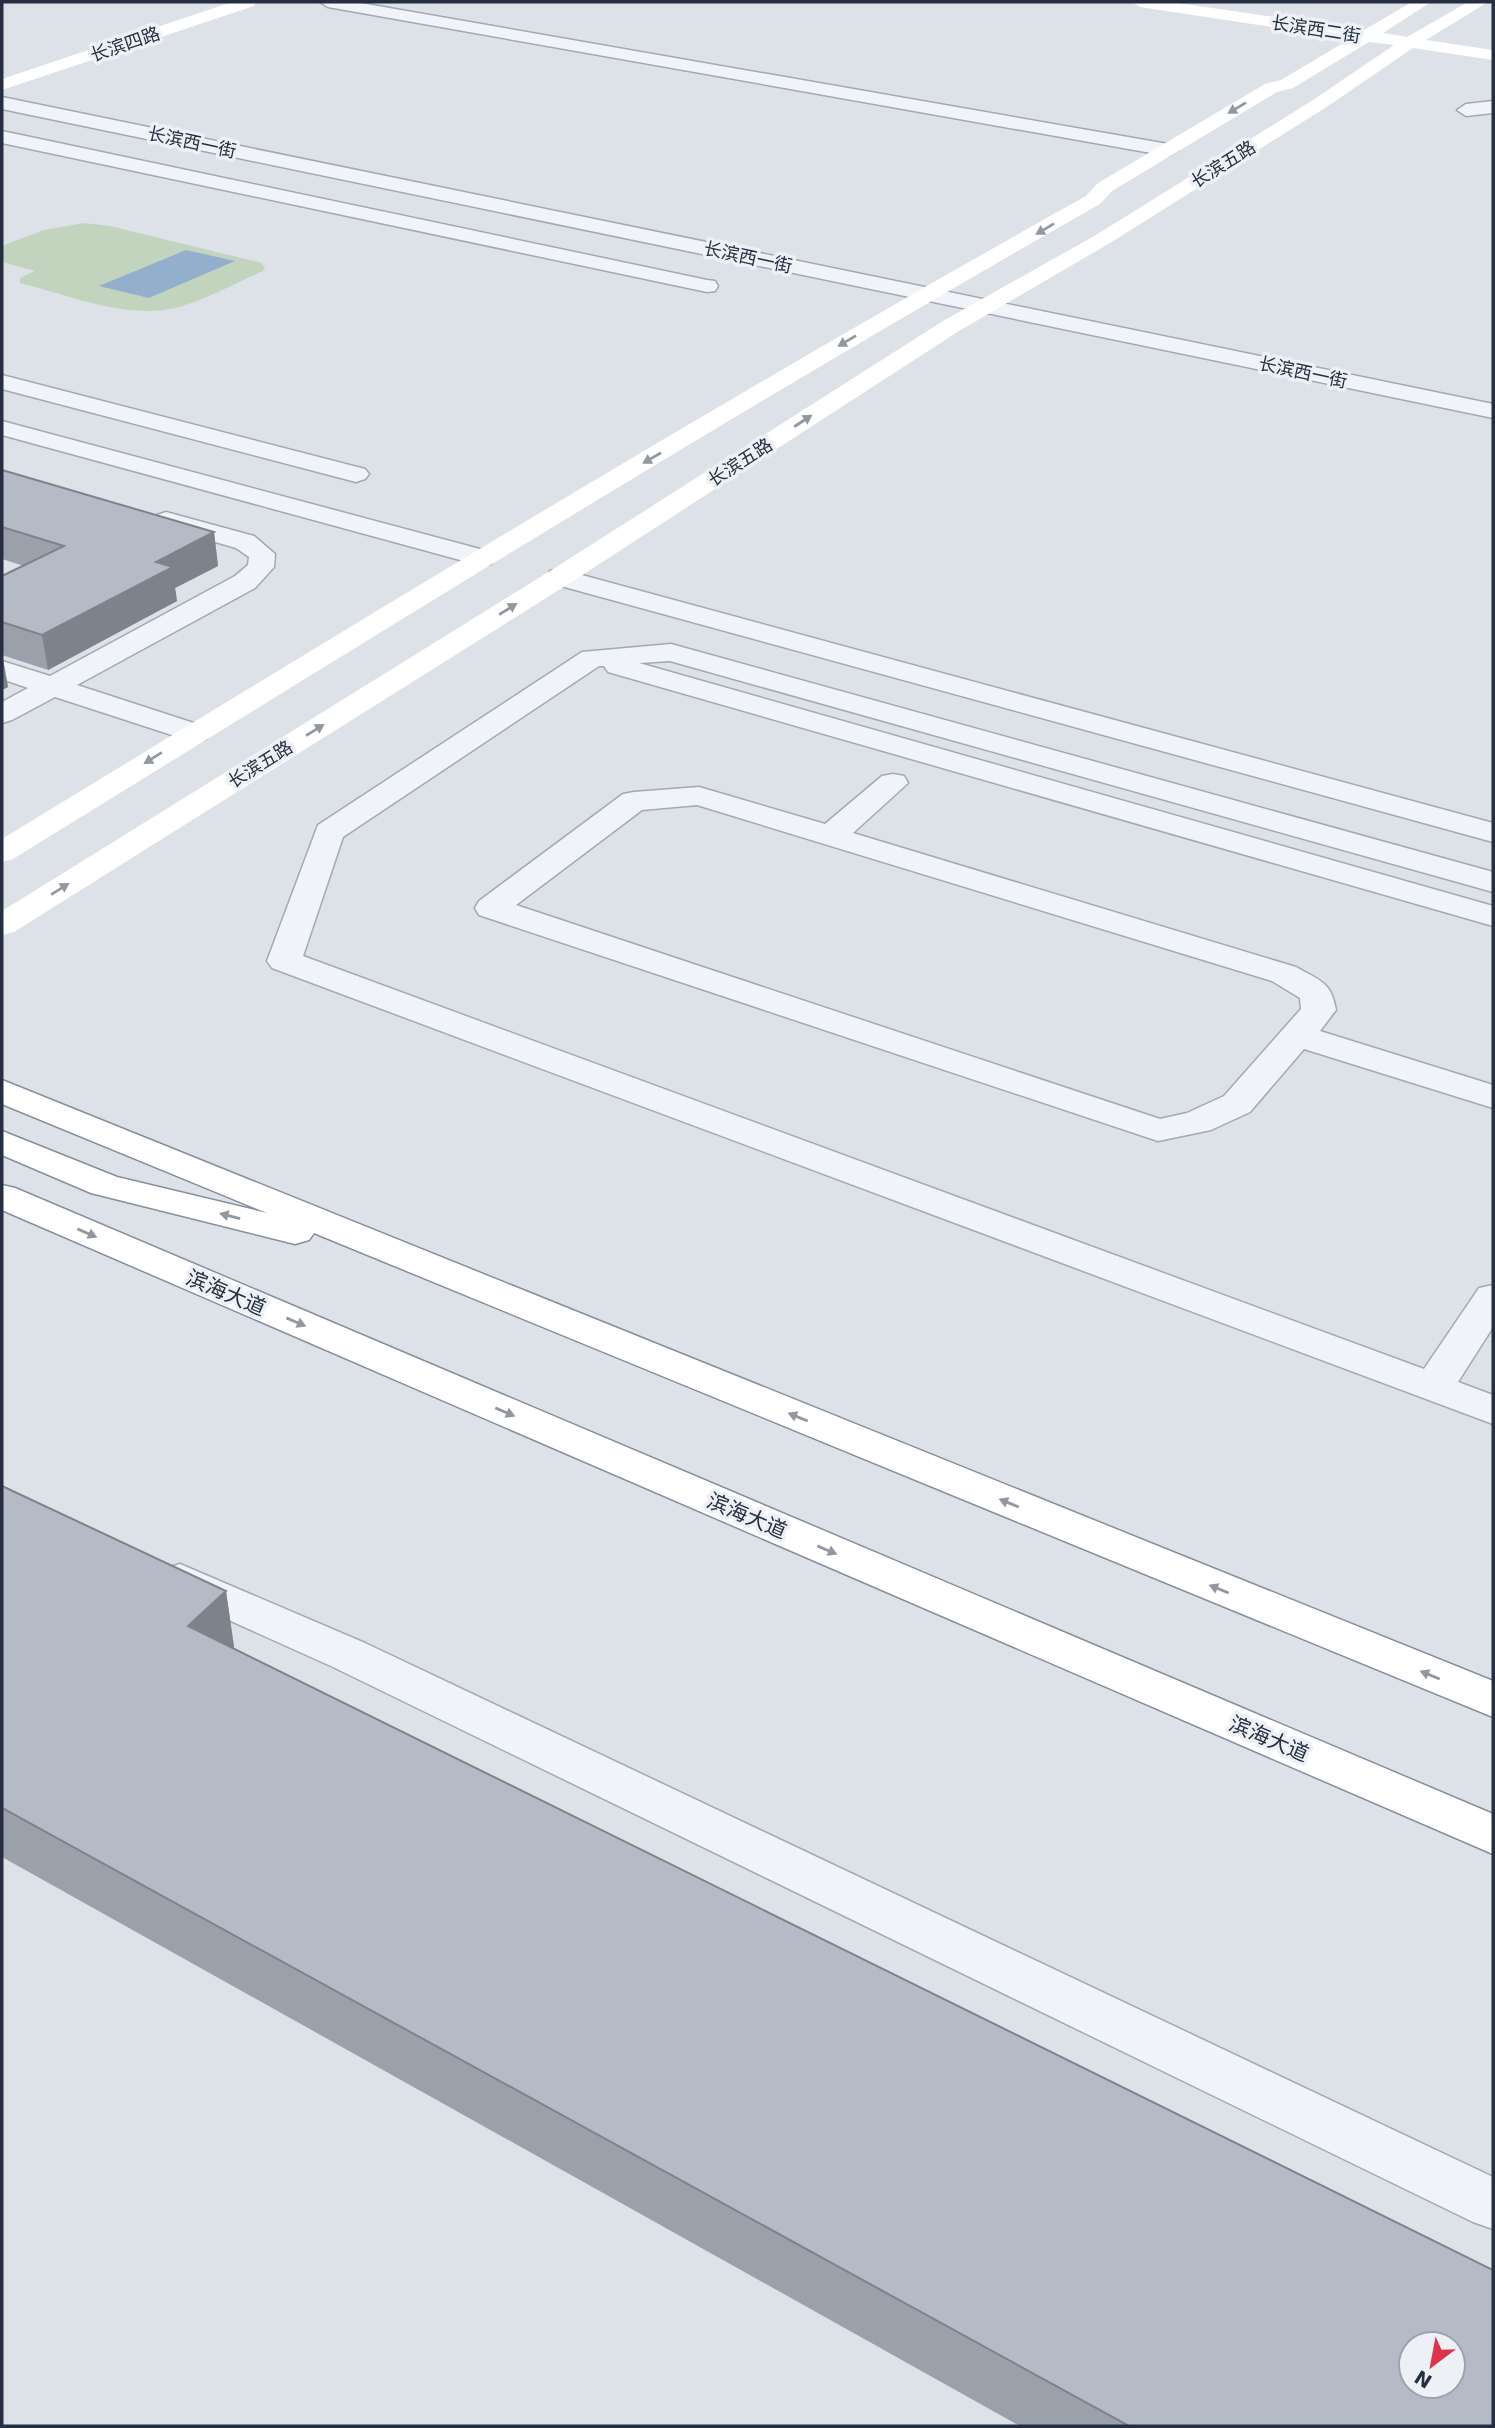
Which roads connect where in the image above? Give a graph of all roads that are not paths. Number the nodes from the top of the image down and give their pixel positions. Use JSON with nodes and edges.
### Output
{"nodes":[{"id":1,"x":220,"y":2,"type":"edge"},
{"id":2,"x":248,"y":2,"type":"edge"},
{"id":3,"x":328,"y":2,"type":"edge"},
{"id":4,"x":1142,"y":2,"type":"edge"},
{"id":5,"x":1188,"y":2,"type":"edge"},
{"id":6,"x":1218,"y":2,"type":"edge"},
{"id":7,"x":1409,"y":5,"type":"edge"},
{"id":8,"x":1493,"y":6,"type":"edge"},
{"id":9,"x":1334,"y":14,"type":"dead end"},
{"id":10,"x":1469,"y":14,"type":"edge"},
{"id":11,"x":1374,"y":25,"type":"junction"},
{"id":12,"x":1493,"y":47,"type":"edge"},
{"id":13,"x":1416,"y":52,"type":"junction"},
{"id":14,"x":1493,"y":55,"type":"edge"},
{"id":15,"x":1493,"y":62,"type":"edge"},
{"id":16,"x":2,"y":74,"type":"edge"},
{"id":17,"x":2,"y":85,"type":"edge"},
{"id":18,"x":1271,"y":88,"type":"junction"},
{"id":19,"x":2,"y":93,"type":"edge"},
{"id":20,"x":2,"y":103,"type":"edge"},
{"id":21,"x":1493,"y":107,"type":"edge"},
{"id":22,"x":1466,"y":110,"type":"dead end"},
{"id":23,"x":2,"y":137,"type":"edge"},
{"id":24,"x":1168,"y":149,"type":"junction"},
{"id":25,"x":373,"y":179,"type":"junction"},
{"id":26,"x":396,"y":184,"type":"junction"},
{"id":27,"x":318,"y":202,"type":"junction"},
{"id":28,"x":343,"y":208,"type":"junction"},
{"id":29,"x":707,"y":286,"type":"dead end"},
{"id":30,"x":934,"y":290,"type":"junction"},
{"id":31,"x":993,"y":302,"type":"junction"},
{"id":32,"x":2,"y":382,"type":"edge"},
{"id":33,"x":1493,"y":400,"type":"edge"},
{"id":34,"x":1493,"y":411,"type":"edge"},
{"id":35,"x":2,"y":428,"type":"edge"},
{"id":36,"x":356,"y":474,"type":"dead end"},
{"id":37,"x":141,"y":513,"type":"edge"},
{"id":38,"x":482,"y":558,"type":"junction"},
{"id":39,"x":560,"y":577,"type":"junction"},
{"id":40,"x":592,"y":658,"type":"junction"},
{"id":41,"x":2,"y":670,"type":"edge"},
{"id":42,"x":52,"y":687,"type":"junction"},
{"id":43,"x":1010,"y":701,"type":"junction"},
{"id":44,"x":2,"y":714,"type":"edge"},
{"id":45,"x":195,"y":733,"type":"junction"},
{"id":46,"x":968,"y":735,"type":"junction"},
{"id":47,"x":893,"y":783,"type":"dead end"},
{"id":48,"x":1493,"y":833,"type":"edge"},
{"id":49,"x":830,"y":836,"type":"junction"},
{"id":50,"x":2,"y":852,"type":"edge"},
{"id":51,"x":1493,"y":882,"type":"edge"},
{"id":52,"x":1493,"y":916,"type":"edge"},
{"id":53,"x":2,"y":925,"type":"edge"},
{"id":54,"x":1298,"y":1035,"type":"junction"},
{"id":55,"x":2,"y":1091,"type":"edge"},
{"id":56,"x":1493,"y":1097,"type":"edge"},
{"id":57,"x":2,"y":1142,"type":"edge"},
{"id":58,"x":12,"y":1204,"type":"edge"},
{"id":59,"x":416,"y":1261,"type":"junction"},
{"id":60,"x":1493,"y":1297,"type":"edge"},
{"id":61,"x":1433,"y":1388,"type":"junction"},
{"id":62,"x":1493,"y":1410,"type":"edge"},
{"id":63,"x":138,"y":1561,"type":"edge"},
{"id":64,"x":1493,"y":1700,"type":"edge"},
{"id":65,"x":1493,"y":1835,"type":"edge"},
{"id":66,"x":1493,"y":2204,"type":"edge"}],
"edges":[{"from":1,"to":16,"type":"main road","name":"长滨四路"},
{"from":2,"to":17,"type":"main road","name":"长滨四路"},
{"from":3,"to":24,"type":"street"},
{"from":4,"to":11,"type":"main road","name":"长滨西二街"},
{"from":4,"to":18,"type":"main road"},
{"from":5,"to":11,"type":"main road","name":"长滨西二街"},
{"from":6,"to":9,"type":"main road"},
{"from":7,"to":10,"type":"main road"},
{"from":7,"to":11,"type":"main road","name":"长滨五路"},
{"from":8,"to":10,"type":"main road","name":"长滨五路"},
{"from":10,"to":13,"type":"main road","name":"长滨五路"},
{"from":11,"to":13,"type":"main road","name":"长滨西二街"},
{"from":11,"to":18,"type":"main road","name":"长滨五路"},
{"from":12,"to":13,"type":"main road","name":"长滨西二街"},
{"from":13,"to":14,"type":"main road","name":"长滨西二街"},
{"from":13,"to":15,"type":"main road"},
{"from":13,"to":31,"type":"main road","name":"长滨五路"},
{"from":18,"to":24,"type":"main road","name":"长滨五路","one_way":true},
{"from":19,"to":30,"type":"street","name":"长滨西一街"},
{"from":20,"to":25,"type":"street","name":"长滨西一街"},
{"from":21,"to":22,"type":"street"},
{"from":23,"to":27,"type":"street"},
{"from":24,"to":30,"type":"main road","name":"长滨五路","one_way":true},
{"from":25,"to":26,"type":"street","name":"长滨西一街"},
{"from":25,"to":27,"type":"street"},
{"from":26,"to":28,"type":"street"},
{"from":26,"to":30,"type":"street","name":"长滨西一街"},
{"from":27,"to":28,"type":"street"},
{"from":28,"to":29,"type":"street"},
{"from":30,"to":31,"type":"street","name":"长滨西一街"},
{"from":30,"to":38,"type":"main road","name":"长滨五路","one_way":true},
{"from":31,"to":33,"type":"street","name":"长滨西一街"},
{"from":31,"to":34,"type":"street","name":"长滨西一街"},
{"from":39,"to":31,"type":"main road","name":"长滨五路","one_way":true},
{"from":32,"to":36,"type":"street"},
{"from":35,"to":38,"type":"street"},
{"from":37,"to":42,"type":"street"},
{"from":38,"to":45,"type":"main road","name":"长滨五路"},
{"from":39,"to":43,"type":"street"},
{"from":53,"to":39,"type":"main road","name":"长滨五路","one_way":true},
{"from":40,"to":46,"type":"street"},
{"from":40,"to":52,"type":"street"},
{"from":40,"to":61,"type":"street"},
{"from":41,"to":42,"type":"street"},
{"from":42,"to":44,"type":"street"},
{"from":42,"to":45,"type":"street"},
{"from":43,"to":46,"type":"street"},
{"from":43,"to":48,"type":"street"},
{"from":45,"to":50,"type":"main road","name":"长滨五路","one_way":true},
{"from":46,"to":51,"type":"street"},
{"from":47,"to":49,"type":"street"},
{"from":49,"to":54,"type":"street"},
{"from":49,"to":54,"type":"street"},
{"from":54,"to":56,"type":"street"},
{"from":55,"to":59,"type":"main road"},
{"from":59,"to":57,"type":"main road","one_way":true},
{"from":58,"to":65,"type":"main road","name":"滨海大道","one_way":true},
{"from":64,"to":59,"type":"main road","one_way":true},
{"from":60,"to":61,"type":"street"},
{"from":61,"to":62,"type":"street"},
{"from":63,"to":66,"type":"street"}]}
